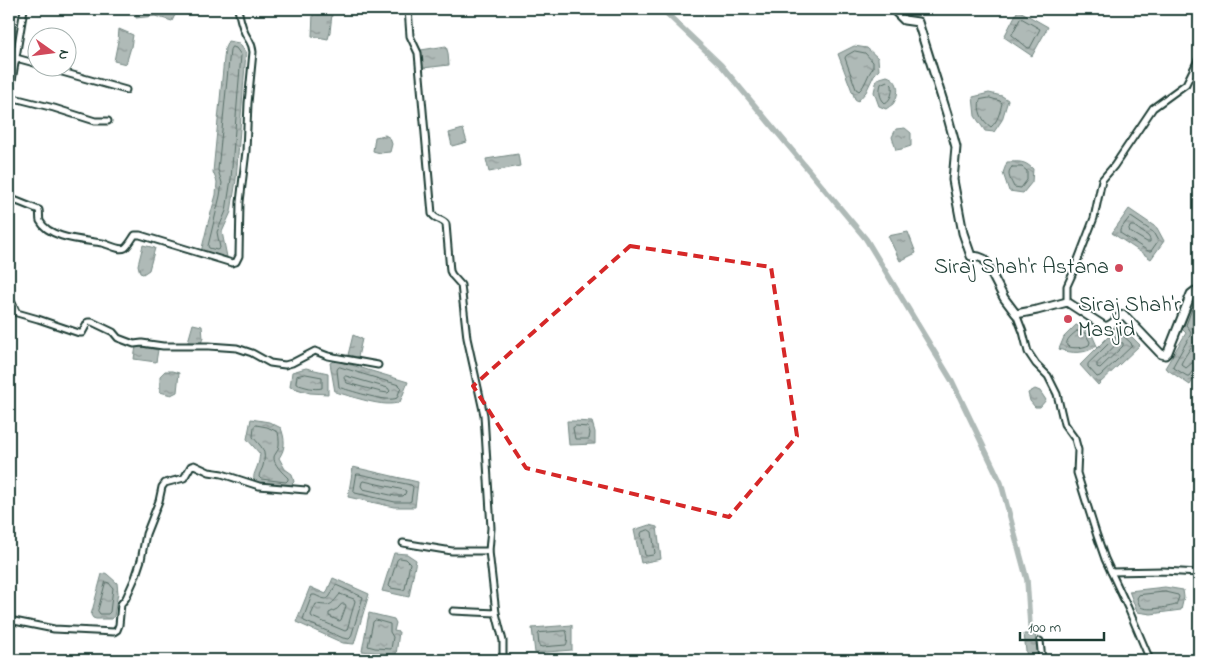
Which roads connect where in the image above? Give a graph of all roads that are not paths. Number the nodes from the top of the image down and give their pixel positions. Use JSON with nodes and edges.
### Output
{"nodes":[{"id":1,"x":24,"y":9,"type":"edge"},
{"id":2,"x":238,"y":9,"type":"edge"},
{"id":3,"x":408,"y":9,"type":"edge"},
{"id":4,"x":893,"y":9,"type":"edge"},
{"id":5,"x":16,"y":58,"type":"junction"},
{"id":6,"x":1199,"y":58,"type":"edge"},
{"id":7,"x":28,"y":61,"type":"edge"},
{"id":8,"x":78,"y":76,"type":"edge"},
{"id":9,"x":126,"y":90,"type":"dead end"},
{"id":10,"x":9,"y":98,"type":"edge"},
{"id":11,"x":108,"y":121,"type":"dead end"},
{"id":12,"x":9,"y":198,"type":"edge"},
{"id":13,"x":1199,"y":293,"type":"edge"},
{"id":14,"x":9,"y":299,"type":"edge"},
{"id":15,"x":1068,"y":302,"type":"junction"},
{"id":16,"x":1016,"y":314,"type":"junction"},
{"id":17,"x":378,"y":366,"type":"dead end"},
{"id":18,"x":306,"y":490,"type":"dead end"},
{"id":19,"x":402,"y":543,"type":"dead end"},
{"id":20,"x":489,"y":551,"type":"junction"},
{"id":21,"x":1111,"y":572,"type":"junction"},
{"id":22,"x":1199,"y":573,"type":"edge"},
{"id":23,"x":453,"y":611,"type":"dead end"},
{"id":24,"x":496,"y":613,"type":"junction"},
{"id":25,"x":9,"y":620,"type":"edge"},
{"id":26,"x":1040,"y":641,"type":"dead end"},
{"id":27,"x":503,"y":660,"type":"edge"},
{"id":28,"x":1042,"y":660,"type":"edge"},
{"id":29,"x":1150,"y":660,"type":"edge"}],
"edges":[{"from":1,"to":5,"type":"street"},
{"from":2,"to":12,"type":"street"},
{"from":3,"to":20,"type":"street"},
{"from":4,"to":16,"type":"street"},
{"from":5,"to":7,"type":"street"},
{"from":5,"to":10,"type":"street"},
{"from":6,"to":15,"type":"street"},
{"from":8,"to":9,"type":"street"},
{"from":10,"to":11,"type":"street"},
{"from":13,"to":15,"type":"street"},
{"from":14,"to":17,"type":"street"},
{"from":15,"to":16,"type":"street"},
{"from":16,"to":21,"type":"street"},
{"from":18,"to":25,"type":"street"},
{"from":19,"to":20,"type":"street"},
{"from":20,"to":24,"type":"street"},
{"from":21,"to":22,"type":"street"},
{"from":21,"to":29,"type":"street"},
{"from":23,"to":24,"type":"street"},
{"from":24,"to":27,"type":"street"},
{"from":26,"to":28,"type":"street"}]}
